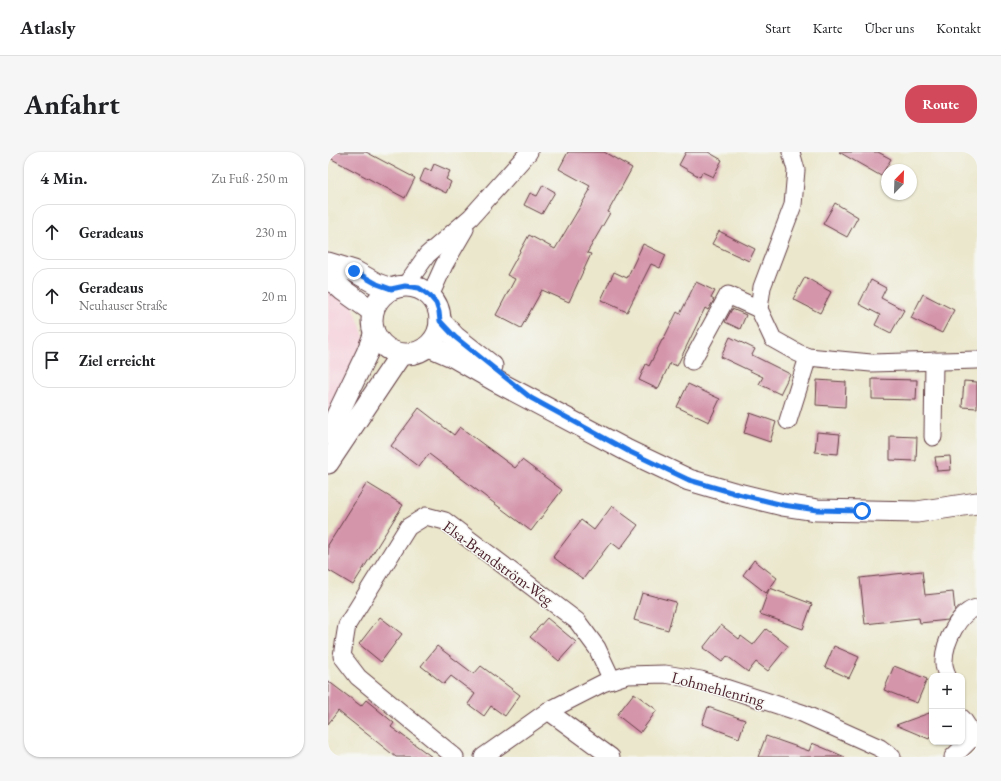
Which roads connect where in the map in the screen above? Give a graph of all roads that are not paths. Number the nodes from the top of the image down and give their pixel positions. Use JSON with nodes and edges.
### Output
{"nodes":[{"id":1,"x":529,"y":152,"type":"edge"},
{"id":2,"x":791,"y":152,"type":"edge"},
{"id":3,"x":472,"y":217,"type":"junction"},
{"id":4,"x":328,"y":263,"type":"edge"},
{"id":5,"x":328,"y":277,"type":"edge"},
{"id":6,"x":398,"y":287,"type":"junction"},
{"id":7,"x":430,"y":296,"type":"junction"},
{"id":8,"x":759,"y":309,"type":"junction"},
{"id":9,"x":372,"y":311,"type":"junction"},
{"id":10,"x":440,"y":321,"type":"junction"},
{"id":11,"x":374,"y":335,"type":"junction"},
{"id":12,"x":428,"y":346,"type":"junction"},
{"id":13,"x":401,"y":354,"type":"junction"},
{"id":14,"x":808,"y":357,"type":"junction"},
{"id":15,"x":977,"y":360,"type":"edge"},
{"id":16,"x":934,"y":361,"type":"junction"},
{"id":17,"x":692,"y":362,"type":"dead end"},
{"id":18,"x":531,"y":398,"type":"junction"},
{"id":19,"x":788,"y":421,"type":"dead end"},
{"id":20,"x":328,"y":434,"type":"edge"},
{"id":21,"x":933,"y":437,"type":"dead end"},
{"id":22,"x":328,"y":463,"type":"edge"},
{"id":23,"x":977,"y":504,"type":"edge"},
{"id":24,"x":977,"y":608,"type":"edge"},
{"id":25,"x":946,"y":673,"type":"edge"},
{"id":26,"x":612,"y":680,"type":"junction"},
{"id":27,"x":548,"y":711,"type":"junction"},
{"id":28,"x":965,"y":723,"type":"edge"},
{"id":29,"x":975,"y":738,"type":"edge"},
{"id":30,"x":455,"y":757,"type":"edge"},
{"id":31,"x":483,"y":757,"type":"edge"},
{"id":32,"x":611,"y":757,"type":"edge"},
{"id":33,"x":892,"y":757,"type":"edge"},
{"id":34,"x":953,"y":757,"type":"edge"}],
"edges":[{"from":1,"to":3,"type":"street"},
{"from":2,"to":8,"type":"street"},
{"from":3,"to":6,"type":"street"},
{"from":3,"to":7,"type":"street"},
{"from":4,"to":6,"type":"street"},
{"from":5,"to":9,"type":"street"},
{"from":6,"to":7,"type":"street"},
{"from":6,"to":9,"type":"street"},
{"from":7,"to":10,"type":"street"},
{"from":8,"to":14,"type":"street"},
{"from":8,"to":17,"type":"street"},
{"from":9,"to":11,"type":"street"},
{"from":10,"to":12,"type":"street"},
{"from":10,"to":18,"type":"street"},
{"from":11,"to":13,"type":"street"},
{"from":11,"to":20,"type":"street"},
{"from":12,"to":13,"type":"street"},
{"from":12,"to":18,"type":"street"},
{"from":13,"to":22,"type":"street"},
{"from":14,"to":16,"type":"street"},
{"from":14,"to":19,"type":"street"},
{"from":15,"to":16,"type":"street"},
{"from":16,"to":21,"type":"street"},
{"from":18,"to":23,"type":"street"},
{"from":24,"to":25,"type":"street"},
{"from":26,"to":27,"type":"street","name":"Lohmehlenring"},
{"from":26,"to":30,"type":"street","name":"Elsa-Brandström-Weg"},
{"from":26,"to":33,"type":"street","name":"Lohmehlenring"},
{"from":27,"to":31,"type":"street","name":"Lohmehlenring"},
{"from":27,"to":32,"type":"street"},
{"from":28,"to":29,"type":"street"},
{"from":29,"to":34,"type":"street"}]}
